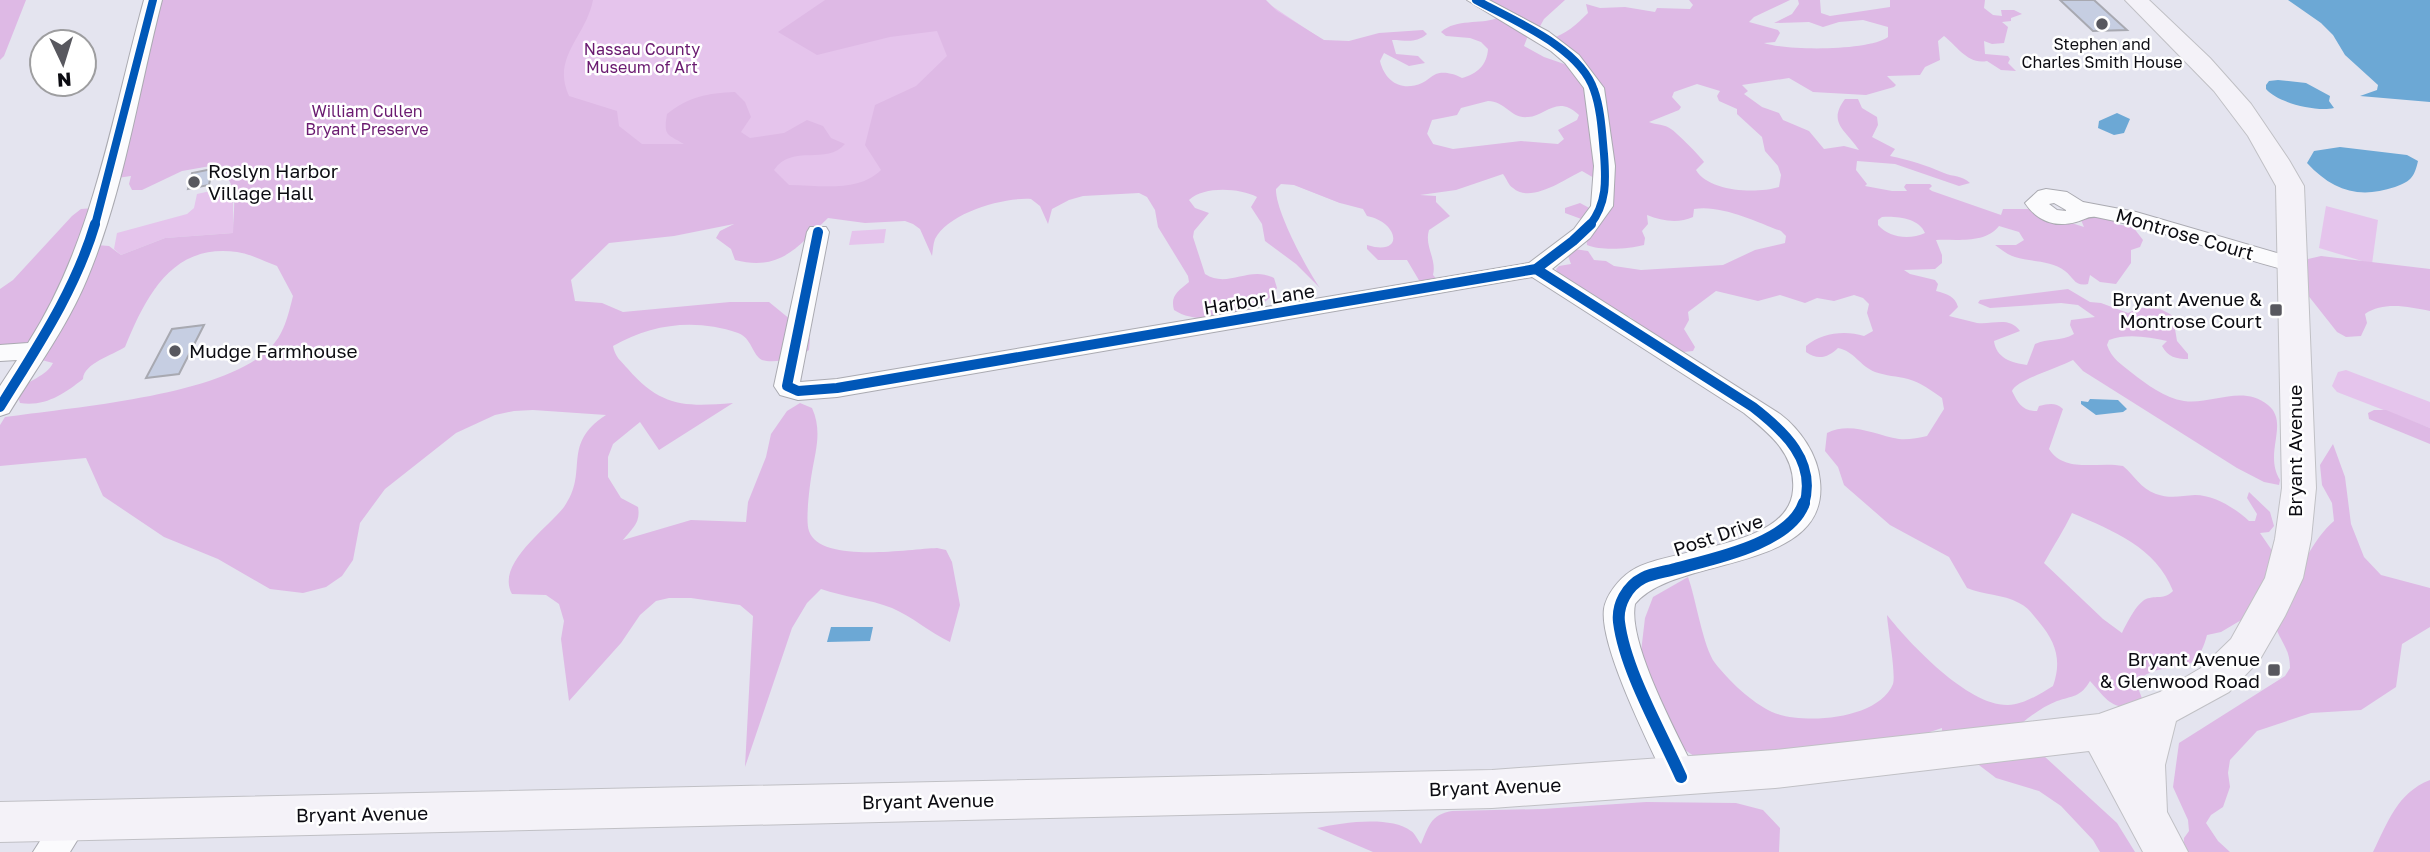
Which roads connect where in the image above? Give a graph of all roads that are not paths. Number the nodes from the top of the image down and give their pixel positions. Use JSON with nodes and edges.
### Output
{"nodes":[{"id":1,"x":153,"y":0,"type":"edge"},
{"id":2,"x":1476,"y":0,"type":"edge"},
{"id":3,"x":2136,"y":0,"type":"edge"},
{"id":4,"x":2076,"y":206,"type":"dead end"},
{"id":5,"x":818,"y":232,"type":"dead end"},
{"id":6,"x":2293,"y":265,"type":"junction"},
{"id":7,"x":1536,"y":269,"type":"junction"},
{"id":8,"x":34,"y":351,"type":"junction"},
{"id":9,"x":0,"y":353,"type":"edge"},
{"id":10,"x":0,"y":407,"type":"edge"},
{"id":11,"x":2158,"y":710,"type":"junction"},
{"id":12,"x":2100,"y":732,"type":"junction"},
{"id":13,"x":1681,"y":777,"type":"junction"},
{"id":14,"x":0,"y":822,"type":"edge"},
{"id":15,"x":61,"y":836,"type":"edge"},
{"id":16,"x":2157,"y":836,"type":"edge"}],
"edges":[{"from":1,"to":8,"type":"street"},
{"from":2,"to":7,"type":"street","name":"Harbor Lane"},
{"from":3,"to":6,"type":"main road","name":"Bryant Avenue"},
{"from":4,"to":6,"type":"street","name":"Montrose Court"},
{"from":5,"to":7,"type":"street","name":"Harbor Lane"},
{"from":6,"to":11,"type":"main road","name":"Bryant Avenue"},
{"from":7,"to":13,"type":"street","name":"Post Drive"},
{"from":8,"to":9,"type":"street"},
{"from":8,"to":10,"type":"street"},
{"from":11,"to":12,"type":"main road","name":"Bryant Avenue"},
{"from":11,"to":16,"type":"main road"},
{"from":12,"to":13,"type":"main road","name":"Bryant Avenue"},
{"from":12,"to":16,"type":"main road"},
{"from":13,"to":15,"type":"main road","name":"Bryant Avenue"},
{"from":14,"to":15,"type":"main road","name":"Bryant Avenue"}]}
